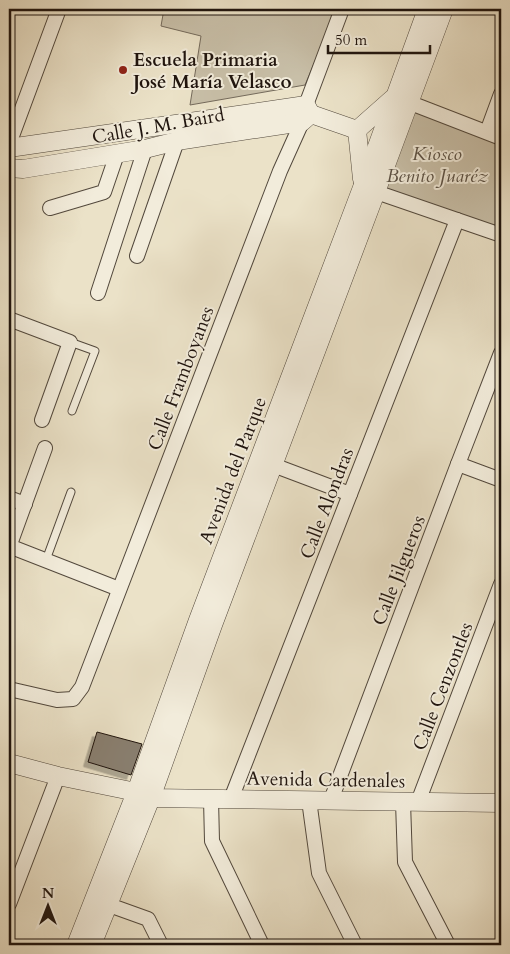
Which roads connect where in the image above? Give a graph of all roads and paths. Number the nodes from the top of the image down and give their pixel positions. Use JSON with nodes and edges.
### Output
{"nodes":[{"id":1,"x":59,"y":9,"type":"edge"},
{"id":2,"x":342,"y":9,"type":"edge"},
{"id":3,"x":427,"y":9,"type":"edge"},
{"id":4,"x":444,"y":9,"type":"edge"},
{"id":5,"x":501,"y":94,"type":"edge"},
{"id":6,"x":401,"y":100,"type":"junction"},
{"id":7,"x":306,"y":113,"type":"junction"},
{"id":8,"x":357,"y":130,"type":"junction"},
{"id":9,"x":487,"y":132,"type":"junction"},
{"id":10,"x":501,"y":138,"type":"edge"},
{"id":11,"x":177,"y":141,"type":"junction"},
{"id":12,"x":9,"y":144,"type":"edge"},
{"id":13,"x":9,"y":148,"type":"edge"},
{"id":14,"x":145,"y":149,"type":"junction"},
{"id":15,"x":117,"y":154,"type":"junction"},
{"id":16,"x":9,"y":168,"type":"edge"},
{"id":17,"x":370,"y":188,"type":"junction"},
{"id":18,"x":50,"y":208,"type":"dead end"},
{"id":19,"x":457,"y":220,"type":"junction"},
{"id":20,"x":501,"y":235,"type":"edge"},
{"id":21,"x":137,"y":256,"type":"dead end"},
{"id":22,"x":98,"y":293,"type":"dead end"},
{"id":23,"x":9,"y":319,"type":"edge"},
{"id":24,"x":70,"y":342,"type":"junction"},
{"id":25,"x":501,"y":353,"type":"edge"},
{"id":26,"x":72,"y":411,"type":"dead end"},
{"id":27,"x":42,"y":420,"type":"dead end"},
{"id":28,"x":45,"y":448,"type":"dead end"},
{"id":29,"x":458,"y":464,"type":"junction"},
{"id":30,"x":273,"y":466,"type":"junction"},
{"id":31,"x":501,"y":480,"type":"edge"},
{"id":32,"x":71,"y":492,"type":"dead end"},
{"id":33,"x":350,"y":494,"type":"junction"},
{"id":34,"x":9,"y":498,"type":"edge"},
{"id":35,"x":25,"y":504,"type":"junction"},
{"id":36,"x":9,"y":547,"type":"edge"},
{"id":37,"x":46,"y":560,"type":"junction"},
{"id":38,"x":501,"y":584,"type":"edge"},
{"id":39,"x":118,"y":589,"type":"junction"},
{"id":40,"x":9,"y":689,"type":"edge"},
{"id":41,"x":9,"y":762,"type":"edge"},
{"id":42,"x":58,"y":776,"type":"junction"},
{"id":43,"x":143,"y":795,"type":"junction"},
{"id":44,"x":211,"y":799,"type":"junction"},
{"id":45,"x":231,"y":799,"type":"junction"},
{"id":46,"x":309,"y":800,"type":"junction"},
{"id":47,"x":331,"y":800,"type":"junction"},
{"id":48,"x":410,"y":802,"type":"junction"},
{"id":49,"x":501,"y":803,"type":"edge"},
{"id":50,"x":9,"y":904,"type":"edge"},
{"id":51,"x":109,"y":905,"type":"junction"},
{"id":52,"x":76,"y":945,"type":"edge"},
{"id":53,"x":92,"y":945,"type":"edge"},
{"id":54,"x":161,"y":945,"type":"edge"},
{"id":55,"x":262,"y":945,"type":"edge"},
{"id":56,"x":355,"y":945,"type":"edge"},
{"id":57,"x":448,"y":945,"type":"edge"}],
"edges":[{"from":1,"to":12,"type":"street"},
{"from":2,"to":7,"type":"street","name":"Calle Framboyanes"},
{"from":3,"to":6,"type":"street","name":"Avenida del Parque"},
{"from":4,"to":6,"type":"street","name":"Avenida del Parque"},
{"from":5,"to":9,"type":"street"},
{"from":6,"to":8,"type":"street"},
{"from":6,"to":9,"type":"street"},
{"from":6,"to":17,"type":"street","name":"Avenida del Parque"},
{"from":7,"to":8,"type":"street","name":"Calle J. M. Baird"},
{"from":7,"to":11,"type":"street","name":"Calle J. M. Baird"},
{"from":7,"to":13,"type":"street","name":"Calle J. M. Baird"},
{"from":7,"to":39,"type":"street","name":"Calle Framboyanes"},
{"from":8,"to":17,"type":"street"},
{"from":9,"to":10,"type":"street"},
{"from":11,"to":14,"type":"street","name":"Calle J. M. Baird"},
{"from":11,"to":21,"type":"street"},
{"from":14,"to":15,"type":"street","name":"Calle J. M. Baird"},
{"from":14,"to":22,"type":"street"},
{"from":15,"to":16,"type":"street","name":"Calle J. M. Baird"},
{"from":15,"to":18,"type":"street"},
{"from":17,"to":19,"type":"street"},
{"from":17,"to":30,"type":"street","name":"Avenida del Parque"},
{"from":17,"to":43,"type":"street","name":"Avenida del Parque"},
{"from":19,"to":20,"type":"street"},
{"from":19,"to":33,"type":"street","name":"Calle Alondras"},
{"from":23,"to":24,"type":"street"},
{"from":24,"to":26,"type":"lane"},
{"from":24,"to":27,"type":"street"},
{"from":25,"to":29,"type":"street","name":"Calle Jilgueros"},
{"from":28,"to":35,"type":"street"},
{"from":29,"to":31,"type":"street"},
{"from":29,"to":47,"type":"street","name":"Calle Jilgueros"},
{"from":30,"to":33,"type":"street"},
{"from":30,"to":43,"type":"street","name":"Avenida del Parque"},
{"from":32,"to":37,"type":"lane"},
{"from":33,"to":45,"type":"street","name":"Calle Alondras"},
{"from":34,"to":35,"type":"street"},
{"from":35,"to":36,"type":"street"},
{"from":36,"to":37,"type":"street"},
{"from":37,"to":39,"type":"street"},
{"from":38,"to":48,"type":"street","name":"Calle Cenzontles"},
{"from":39,"to":40,"type":"street","name":"Calle Framboyanes"},
{"from":41,"to":42,"type":"street","name":"Avenida Cardenales"},
{"from":42,"to":43,"type":"street","name":"Avenida Cardenales"},
{"from":42,"to":50,"type":"street"},
{"from":43,"to":44,"type":"street","name":"Avenida Cardenales"},
{"from":43,"to":51,"type":"street","name":"Avenida del Parque"},
{"from":43,"to":52,"type":"street","name":"Avenida del Parque"},
{"from":44,"to":45,"type":"street","name":"Avenida Cardenales"},
{"from":44,"to":55,"type":"street"},
{"from":45,"to":46,"type":"street","name":"Avenida Cardenales"},
{"from":46,"to":47,"type":"street","name":"Avenida Cardenales"},
{"from":46,"to":56,"type":"street"},
{"from":47,"to":48,"type":"street","name":"Avenida Cardenales"},
{"from":48,"to":49,"type":"street","name":"Avenida Cardenales"},
{"from":48,"to":57,"type":"street","name":"Calle Cenzontles"},
{"from":51,"to":53,"type":"street","name":"Avenida del Parque"},
{"from":51,"to":54,"type":"street"}]}
